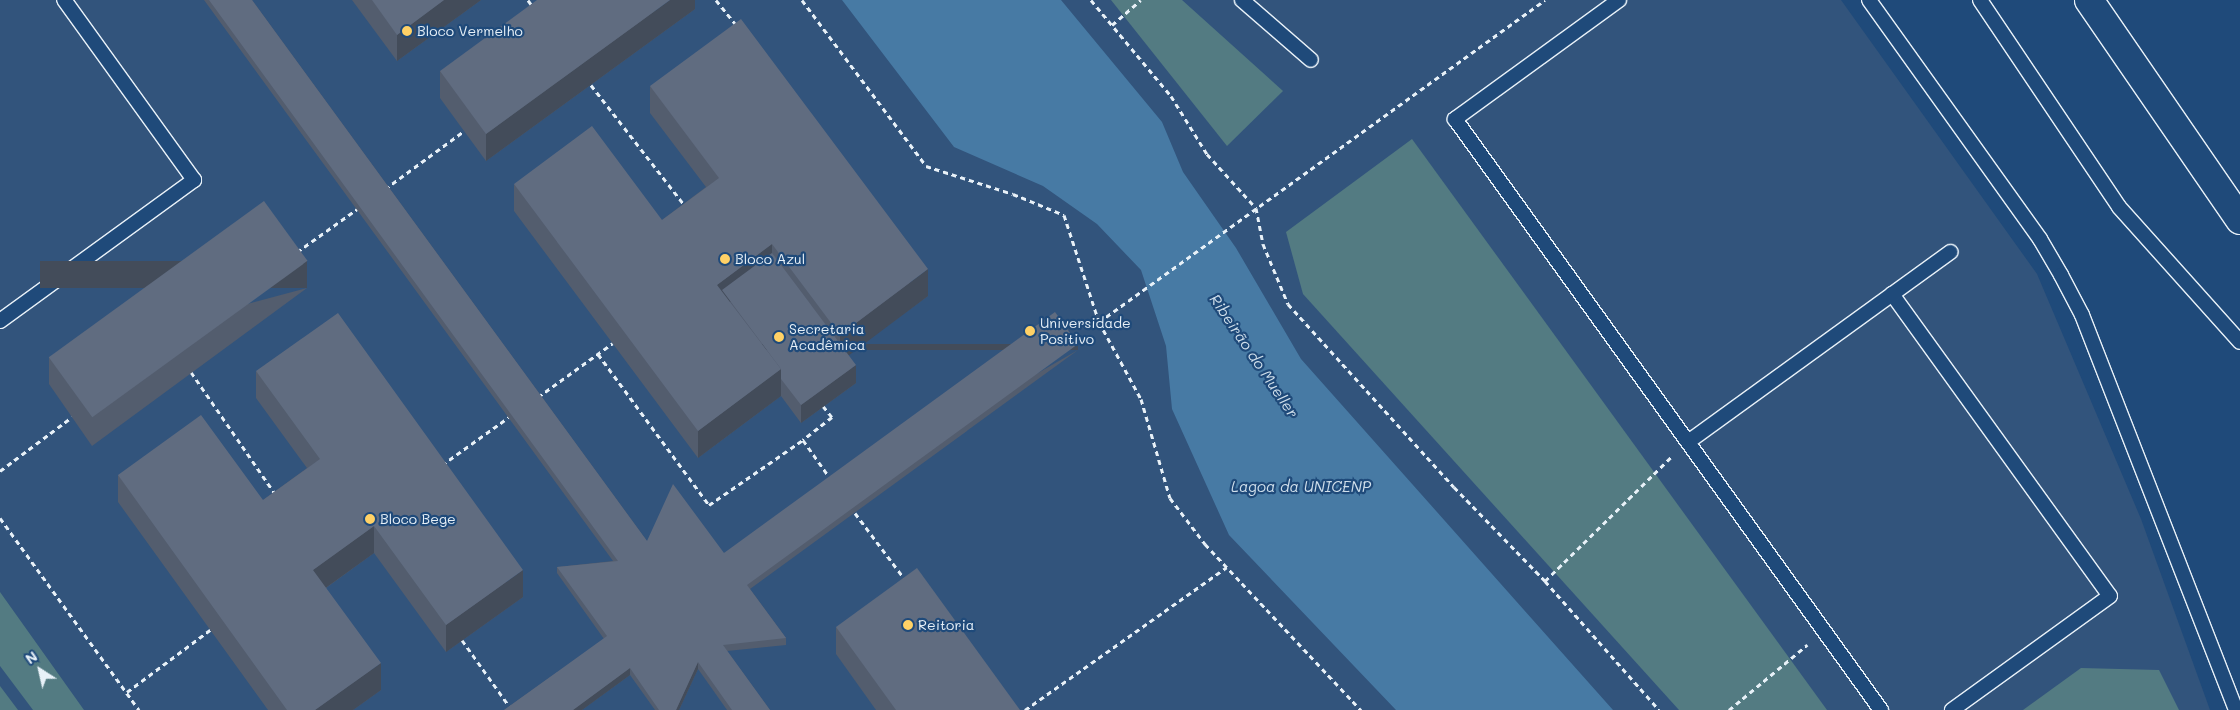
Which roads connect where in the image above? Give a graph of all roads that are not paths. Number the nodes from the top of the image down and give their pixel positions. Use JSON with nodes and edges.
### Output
{"nodes":[{"id":1,"x":64,"y":0,"type":"edge"},
{"id":2,"x":1242,"y":0,"type":"edge"},
{"id":3,"x":1619,"y":0,"type":"edge"},
{"id":4,"x":1869,"y":0,"type":"edge"},
{"id":5,"x":1980,"y":0,"type":"edge"},
{"id":6,"x":2089,"y":0,"type":"edge"},
{"id":7,"x":1311,"y":60,"type":"dead end"},
{"id":8,"x":2240,"y":220,"type":"edge"},
{"id":9,"x":1950,"y":252,"type":"dead end"},
{"id":10,"x":1892,"y":294,"type":"junction"},
{"id":11,"x":0,"y":320,"type":"edge"},
{"id":12,"x":2240,"y":342,"type":"edge"},
{"id":13,"x":1688,"y":442,"type":"junction"},
{"id":14,"x":1881,"y":710,"type":"edge"},
{"id":15,"x":1952,"y":710,"type":"edge"},
{"id":16,"x":2236,"y":710,"type":"edge"}],
"edges":[{"from":1,"to":11,"type":"lane"},
{"from":2,"to":7,"type":"lane"},
{"from":3,"to":13,"type":"lane"},
{"from":4,"to":16,"type":"lane"},
{"from":5,"to":12,"type":"lane"},
{"from":6,"to":8,"type":"main road"},
{"from":9,"to":10,"type":"lane"},
{"from":10,"to":13,"type":"lane"},
{"from":10,"to":15,"type":"lane"},
{"from":13,"to":14,"type":"lane"}]}
